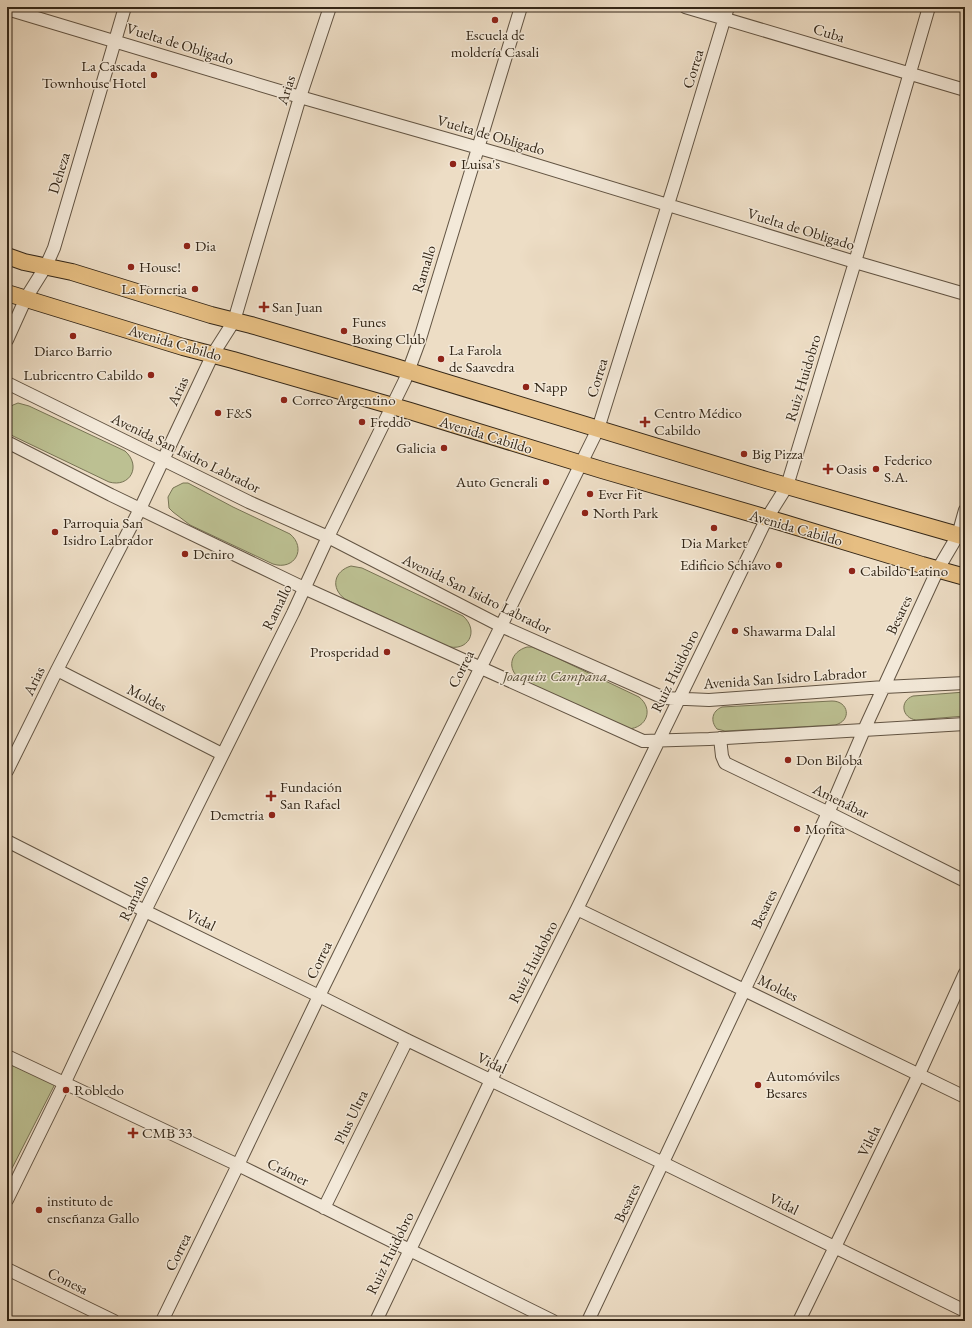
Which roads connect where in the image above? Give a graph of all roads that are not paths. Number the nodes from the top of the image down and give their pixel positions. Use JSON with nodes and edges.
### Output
{"nodes":[{"id":1,"x":125,"y":7,"type":"edge"},
{"id":2,"x":330,"y":7,"type":"edge"},
{"id":3,"x":521,"y":7,"type":"edge"},
{"id":4,"x":684,"y":7,"type":"edge"},
{"id":5,"x":728,"y":7,"type":"edge"},
{"id":6,"x":929,"y":7,"type":"edge"},
{"id":7,"x":7,"y":9,"type":"edge"},
{"id":8,"x":725,"y":19,"type":"junction"},
{"id":9,"x":115,"y":41,"type":"junction"},
{"id":10,"x":910,"y":74,"type":"junction"},
{"id":11,"x":965,"y":90,"type":"edge"},
{"id":12,"x":300,"y":97,"type":"junction"},
{"id":13,"x":478,"y":147,"type":"junction"},
{"id":14,"x":667,"y":205,"type":"junction"},
{"id":15,"x":7,"y":256,"type":"edge"},
{"id":16,"x":855,"y":262,"type":"junction"},
{"id":17,"x":46,"y":266,"type":"junction"},
{"id":18,"x":7,"y":293,"type":"edge"},
{"id":19,"x":965,"y":294,"type":"edge"},
{"id":20,"x":26,"y":298,"type":"junction"},
{"id":21,"x":234,"y":321,"type":"junction"},
{"id":22,"x":7,"y":340,"type":"edge"},
{"id":23,"x":213,"y":354,"type":"junction"},
{"id":24,"x":409,"y":372,"type":"junction"},
{"id":25,"x":7,"y":383,"type":"edge"},
{"id":26,"x":392,"y":406,"type":"junction"},
{"id":27,"x":598,"y":429,"type":"junction"},
{"id":28,"x":7,"y":442,"type":"edge"},
{"id":29,"x":164,"y":460,"type":"junction"},
{"id":30,"x":580,"y":463,"type":"junction"},
{"id":31,"x":787,"y":486,"type":"junction"},
{"id":32,"x":140,"y":509,"type":"junction"},
{"id":33,"x":965,"y":510,"type":"edge"},
{"id":34,"x":767,"y":518,"type":"junction"},
{"id":35,"x":961,"y":536,"type":"edge"},
{"id":36,"x":328,"y":537,"type":"junction"},
{"id":37,"x":938,"y":569,"type":"junction"},
{"id":38,"x":965,"y":576,"type":"edge"},
{"id":39,"x":304,"y":588,"type":"junction"},
{"id":40,"x":502,"y":626,"type":"junction"},
{"id":41,"x":479,"y":668,"type":"junction"},
{"id":42,"x":57,"y":670,"type":"junction"},
{"id":43,"x":965,"y":683,"type":"edge"},
{"id":44,"x":884,"y":687,"type":"junction"},
{"id":45,"x":678,"y":700,"type":"junction"},
{"id":46,"x":965,"y":724,"type":"edge"},
{"id":47,"x":864,"y":730,"type":"junction"},
{"id":48,"x":720,"y":738,"type":"junction"},
{"id":49,"x":659,"y":741,"type":"junction"},
{"id":50,"x":222,"y":754,"type":"junction"},
{"id":51,"x":7,"y":771,"type":"edge"},
{"id":52,"x":827,"y":812,"type":"junction"},
{"id":53,"x":7,"y":841,"type":"edge"},
{"id":54,"x":965,"y":881,"type":"edge"},
{"id":55,"x":577,"y":909,"type":"junction"},
{"id":56,"x":144,"y":911,"type":"junction"},
{"id":57,"x":965,"y":973,"type":"edge"},
{"id":58,"x":744,"y":989,"type":"junction"},
{"id":59,"x":319,"y":996,"type":"junction"},
{"id":60,"x":407,"y":1040,"type":"junction"},
{"id":61,"x":7,"y":1056,"type":"edge"},
{"id":62,"x":919,"y":1074,"type":"junction"},
{"id":63,"x":491,"y":1080,"type":"junction"},
{"id":64,"x":64,"y":1084,"type":"junction"},
{"id":65,"x":965,"y":1097,"type":"edge"},
{"id":66,"x":663,"y":1163,"type":"junction"},
{"id":67,"x":238,"y":1166,"type":"junction"},
{"id":68,"x":7,"y":1200,"type":"edge"},
{"id":69,"x":324,"y":1208,"type":"junction"},
{"id":70,"x":835,"y":1247,"type":"junction"},
{"id":71,"x":410,"y":1250,"type":"junction"},
{"id":72,"x":7,"y":1269,"type":"edge"},
{"id":73,"x":965,"y":1311,"type":"edge"},
{"id":74,"x":114,"y":1321,"type":"edge"},
{"id":75,"x":162,"y":1321,"type":"edge"},
{"id":76,"x":376,"y":1321,"type":"edge"},
{"id":77,"x":553,"y":1321,"type":"edge"},
{"id":78,"x":588,"y":1321,"type":"edge"},
{"id":79,"x":799,"y":1321,"type":"edge"}],
"edges":[{"from":1,"to":9,"type":"street","name":"Deheza"},
{"from":2,"to":12,"type":"street","name":"Arias"},
{"from":3,"to":13,"type":"street","name":"Ramallo"},
{"from":4,"to":8,"type":"street","name":"Cuba"},
{"from":5,"to":8,"type":"street","name":"Correa"},
{"from":6,"to":10,"type":"street","name":"Ruiz Huidobro"},
{"from":7,"to":9,"type":"street","name":"Vuelta de Obligado"},
{"from":8,"to":10,"type":"street","name":"Cuba"},
{"from":8,"to":14,"type":"street","name":"Correa"},
{"from":9,"to":12,"type":"street","name":"Vuelta de Obligado"},
{"from":9,"to":17,"type":"street","name":"Deheza"},
{"from":10,"to":11,"type":"street","name":"Cuba"},
{"from":10,"to":16,"type":"street","name":"Ruiz Huidobro"},
{"from":12,"to":13,"type":"street","name":"Vuelta de Obligado"},
{"from":12,"to":21,"type":"street","name":"Arias"},
{"from":13,"to":14,"type":"street","name":"Vuelta de Obligado"},
{"from":13,"to":24,"type":"street","name":"Ramallo"},
{"from":14,"to":16,"type":"street","name":"Vuelta de Obligado"},
{"from":14,"to":27,"type":"street","name":"Correa"},
{"from":15,"to":17,"type":"main road"},
{"from":16,"to":19,"type":"street","name":"Vuelta de Obligado"},
{"from":16,"to":31,"type":"street","name":"Ruiz Huidobro"},
{"from":17,"to":20,"type":"street","name":"Deheza"},
{"from":17,"to":21,"type":"main road"},
{"from":18,"to":20,"type":"main road","name":"Avenida Cabildo"},
{"from":20,"to":22,"type":"street","name":"Deheza"},
{"from":20,"to":23,"type":"main road","name":"Avenida Cabildo"},
{"from":21,"to":23,"type":"street","name":"Arias"},
{"from":21,"to":24,"type":"main road"},
{"from":23,"to":26,"type":"main road","name":"Avenida Cabildo"},
{"from":23,"to":29,"type":"street","name":"Arias"},
{"from":24,"to":26,"type":"street","name":"Ramallo"},
{"from":24,"to":27,"type":"main road"},
{"from":25,"to":29,"type":"street","name":"Avenida San Isidro Labrador"},
{"from":26,"to":30,"type":"main road","name":"Avenida Cabildo"},
{"from":26,"to":36,"type":"street","name":"Ramallo"},
{"from":27,"to":30,"type":"street","name":"Correa"},
{"from":27,"to":31,"type":"main road"},
{"from":28,"to":32,"type":"street"},
{"from":29,"to":32,"type":"street","name":"Arias"},
{"from":29,"to":36,"type":"street","name":"Avenida San Isidro Labrador"},
{"from":30,"to":34,"type":"main road","name":"Avenida Cabildo"},
{"from":30,"to":40,"type":"street","name":"Correa"},
{"from":31,"to":34,"type":"street","name":"Ruiz Huidobro"},
{"from":31,"to":35,"type":"main road"},
{"from":32,"to":39,"type":"street"},
{"from":32,"to":42,"type":"street","name":"Arias"},
{"from":33,"to":35,"type":"street","name":"Besares"},
{"from":34,"to":37,"type":"main road","name":"Avenida Cabildo"},
{"from":34,"to":45,"type":"street","name":"Ruiz Huidobro"},
{"from":35,"to":37,"type":"street","name":"Besares"},
{"from":36,"to":39,"type":"street","name":"Ramallo"},
{"from":36,"to":40,"type":"street","name":"Avenida San Isidro Labrador"},
{"from":37,"to":38,"type":"main road","name":"Avenida Cabildo"},
{"from":37,"to":44,"type":"street","name":"Besares"},
{"from":39,"to":41,"type":"street"},
{"from":39,"to":50,"type":"street","name":"Ramallo"},
{"from":40,"to":41,"type":"street","name":"Correa"},
{"from":40,"to":45,"type":"street","name":"Avenida San Isidro Labrador"},
{"from":41,"to":49,"type":"street"},
{"from":41,"to":59,"type":"street","name":"Correa"},
{"from":42,"to":50,"type":"street","name":"Moldes"},
{"from":42,"to":51,"type":"street","name":"Arias"},
{"from":43,"to":44,"type":"street","name":"Avenida San Isidro Labrador"},
{"from":44,"to":45,"type":"street","name":"Avenida San Isidro Labrador"},
{"from":44,"to":47,"type":"street","name":"Besares"},
{"from":45,"to":49,"type":"street","name":"Ruiz Huidobro"},
{"from":46,"to":47,"type":"street"},
{"from":47,"to":48,"type":"street"},
{"from":47,"to":52,"type":"street","name":"Besares"},
{"from":48,"to":49,"type":"street"},
{"from":48,"to":52,"type":"street","name":"Amenábar"},
{"from":49,"to":55,"type":"street","name":"Ruiz Huidobro"},
{"from":50,"to":56,"type":"street","name":"Ramallo"},
{"from":52,"to":54,"type":"street","name":"Amenábar"},
{"from":52,"to":58,"type":"street","name":"Besares"},
{"from":53,"to":56,"type":"street","name":"Vidal"},
{"from":55,"to":58,"type":"street","name":"Moldes"},
{"from":55,"to":63,"type":"street","name":"Ruiz Huidobro"},
{"from":56,"to":59,"type":"street","name":"Vidal"},
{"from":56,"to":64,"type":"street","name":"Ramallo"},
{"from":57,"to":62,"type":"street","name":"Vilela"},
{"from":58,"to":62,"type":"street","name":"Moldes"},
{"from":58,"to":66,"type":"street","name":"Besares"},
{"from":59,"to":60,"type":"street","name":"Vidal"},
{"from":59,"to":67,"type":"street","name":"Correa"},
{"from":60,"to":63,"type":"street","name":"Vidal"},
{"from":60,"to":69,"type":"street","name":"Plus Ultra"},
{"from":61,"to":64,"type":"street","name":"Crámer"},
{"from":62,"to":65,"type":"street","name":"Moldes"},
{"from":62,"to":70,"type":"street","name":"Vilela"},
{"from":63,"to":66,"type":"street","name":"Vidal"},
{"from":63,"to":71,"type":"street","name":"Ruiz Huidobro"},
{"from":64,"to":67,"type":"street","name":"Crámer"},
{"from":64,"to":68,"type":"street","name":"Ramallo"},
{"from":66,"to":70,"type":"street","name":"Vidal"},
{"from":66,"to":78,"type":"street","name":"Besares"},
{"from":67,"to":69,"type":"street","name":"Crámer"},
{"from":67,"to":75,"type":"street","name":"Correa"},
{"from":69,"to":71,"type":"street","name":"Crámer"},
{"from":70,"to":73,"type":"street","name":"Vidal"},
{"from":70,"to":79,"type":"street","name":"Vilela"},
{"from":71,"to":76,"type":"street","name":"Ruiz Huidobro"},
{"from":71,"to":77,"type":"street","name":"Crámer"},
{"from":72,"to":74,"type":"street","name":"Conesa"}]}
